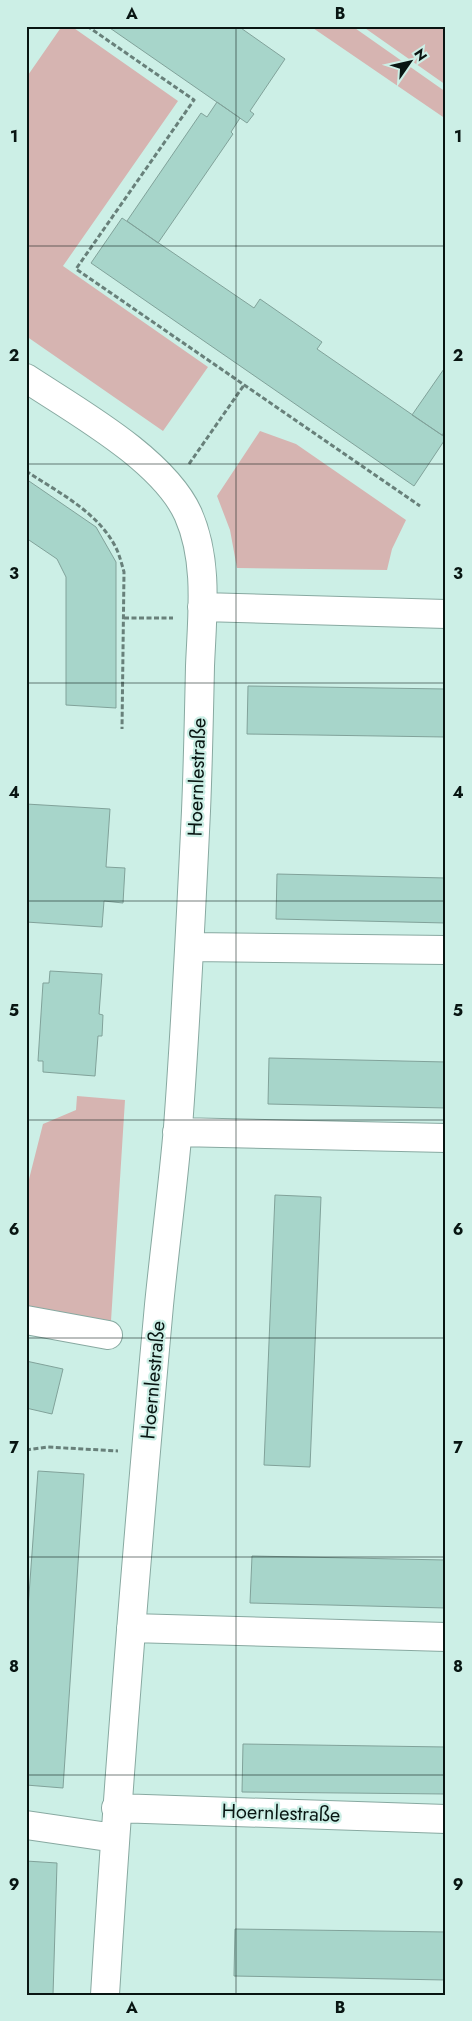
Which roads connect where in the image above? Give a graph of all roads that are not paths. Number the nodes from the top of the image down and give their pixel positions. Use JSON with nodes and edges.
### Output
{"nodes":[{"id":1,"x":26,"y":378,"type":"edge"},
{"id":2,"x":202,"y":607,"type":"junction"},
{"id":3,"x":446,"y":614,"type":"edge"},
{"id":4,"x":190,"y":947,"type":"junction"},
{"id":5,"x":446,"y":950,"type":"edge"},
{"id":6,"x":177,"y":1132,"type":"junction"},
{"id":7,"x":446,"y":1138,"type":"edge"},
{"id":8,"x":26,"y":1320,"type":"edge"},
{"id":9,"x":108,"y":1335,"type":"dead end"},
{"id":10,"x":131,"y":1628,"type":"junction"},
{"id":11,"x":446,"y":1637,"type":"edge"},
{"id":12,"x":116,"y":1808,"type":"junction"},
{"id":13,"x":446,"y":1819,"type":"edge"},
{"id":14,"x":26,"y":1825,"type":"edge"},
{"id":15,"x":115,"y":1838,"type":"junction"},
{"id":16,"x":105,"y":1995,"type":"edge"}],
"edges":[{"from":1,"to":2,"type":"street","name":"Hoernlestraße"},
{"from":2,"to":3,"type":"street"},
{"from":2,"to":4,"type":"street","name":"Hoernlestraße"},
{"from":4,"to":5,"type":"street"},
{"from":4,"to":6,"type":"street","name":"Hoernlestraße"},
{"from":6,"to":7,"type":"street"},
{"from":6,"to":10,"type":"street","name":"Hoernlestraße"},
{"from":8,"to":9,"type":"street"},
{"from":10,"to":11,"type":"street"},
{"from":10,"to":12,"type":"street","name":"Hoernlestraße"},
{"from":12,"to":13,"type":"street","name":"Hoernlestraße"},
{"from":12,"to":15,"type":"street","name":"Hoernlestraße"},
{"from":14,"to":15,"type":"street"},
{"from":15,"to":16,"type":"street","name":"Hoernlestraße"}]}
